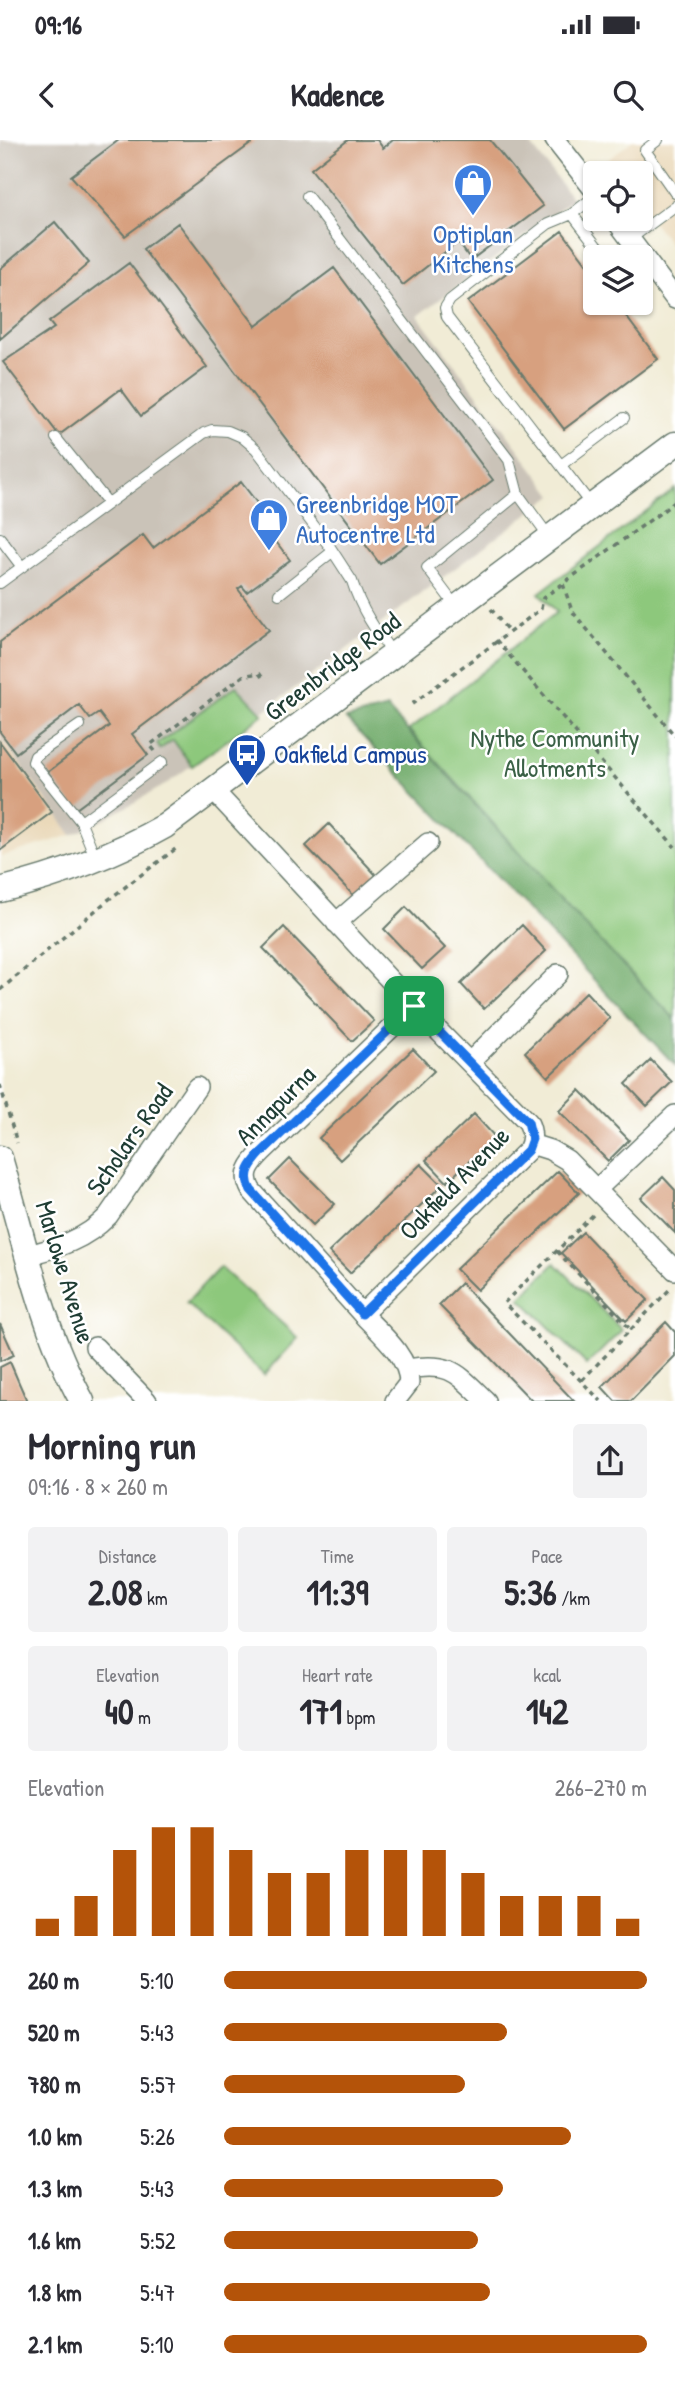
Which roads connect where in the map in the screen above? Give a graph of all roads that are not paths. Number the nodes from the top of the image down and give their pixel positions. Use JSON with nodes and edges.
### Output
{"nodes":[{"id":1,"x":555,"y":140,"type":"edge"},
{"id":2,"x":658,"y":140,"type":"edge"},
{"id":3,"x":583,"y":178,"type":"edge"},
{"id":4,"x":675,"y":193,"type":"edge"},
{"id":5,"x":307,"y":196,"type":"dead end"},
{"id":6,"x":583,"y":204,"type":"edge"},
{"id":7,"x":675,"y":206,"type":"edge"},
{"id":8,"x":572,"y":214,"type":"junction"},
{"id":9,"x":624,"y":231,"type":"edge"},
{"id":10,"x":630,"y":239,"type":"junction"},
{"id":11,"x":596,"y":245,"type":"edge"},
{"id":12,"x":634,"y":245,"type":"edge"},
{"id":13,"x":653,"y":272,"type":"edge"},
{"id":14,"x":675,"y":299,"type":"edge"},
{"id":15,"x":624,"y":418,"type":"dead end"},
{"id":16,"x":56,"y":438,"type":"dead end"},
{"id":17,"x":675,"y":444,"type":"edge"},
{"id":18,"x":561,"y":465,"type":"junction"},
{"id":19,"x":518,"y":494,"type":"junction"},
{"id":20,"x":108,"y":503,"type":"junction"},
{"id":21,"x":592,"y":506,"type":"junction"},
{"id":22,"x":550,"y":538,"type":"junction"},
{"id":23,"x":1,"y":541,"type":"edge"},
{"id":24,"x":332,"y":552,"type":"junction"},
{"id":25,"x":22,"y":567,"type":"junction"},
{"id":26,"x":0,"y":583,"type":"edge"},
{"id":27,"x":279,"y":594,"type":"dead end"},
{"id":28,"x":457,"y":608,"type":"junction"},
{"id":29,"x":394,"y":656,"type":"junction"},
{"id":30,"x":80,"y":725,"type":"dead end"},
{"id":31,"x":162,"y":761,"type":"road end"},
{"id":32,"x":215,"y":791,"type":"junction"},
{"id":33,"x":81,"y":822,"type":"junction"},
{"id":34,"x":428,"y":843,"type":"dead end"},
{"id":35,"x":96,"y":859,"type":"junction"},
{"id":36,"x":0,"y":890,"type":"edge"},
{"id":37,"x":337,"y":923,"type":"junction"},
{"id":38,"x":558,"y":974,"type":"dead end"},
{"id":39,"x":414,"y":1006,"type":"junction"},
{"id":40,"x":470,"y":1062,"type":"junction"},
{"id":41,"x":197,"y":1087,"type":"dead end"},
{"id":42,"x":675,"y":1115,"type":"edge"},
{"id":43,"x":531,"y":1144,"type":"junction"},
{"id":44,"x":0,"y":1158,"type":"edge"},
{"id":45,"x":602,"y":1195,"type":"junction"},
{"id":46,"x":28,"y":1255,"type":"junction"},
{"id":47,"x":675,"y":1270,"type":"edge"},
{"id":48,"x":362,"y":1314,"type":"junction"},
{"id":49,"x":95,"y":1348,"type":"dead end"},
{"id":50,"x":407,"y":1369,"type":"junction"},
{"id":51,"x":82,"y":1401,"type":"edge"},
{"id":52,"x":146,"y":1401,"type":"edge"},
{"id":53,"x":395,"y":1401,"type":"edge"},
{"id":54,"x":486,"y":1401,"type":"edge"}],
"edges":[{"from":1,"to":3,"type":"street"},
{"from":2,"to":4,"type":"lane"},
{"from":5,"to":19,"type":"lane"},
{"from":6,"to":8,"type":"lane"},
{"from":7,"to":10,"type":"lane"},
{"from":8,"to":11,"type":"lane"},
{"from":8,"to":18,"type":"lane"},
{"from":9,"to":10,"type":"street"},
{"from":10,"to":12,"type":"street"},
{"from":13,"to":14,"type":"street"},
{"from":15,"to":18,"type":"lane"},
{"from":16,"to":20,"type":"lane"},
{"from":17,"to":21,"type":"street","name":"Greenbridge Road"},
{"from":18,"to":21,"type":"lane"},
{"from":19,"to":22,"type":"lane"},
{"from":19,"to":28,"type":"lane"},
{"from":20,"to":24,"type":"lane"},
{"from":20,"to":25,"type":"lane"},
{"from":21,"to":22,"type":"street","name":"Greenbridge Road"},
{"from":22,"to":28,"type":"street","name":"Greenbridge Road"},
{"from":23,"to":25,"type":"lane"},
{"from":24,"to":27,"type":"lane"},
{"from":24,"to":29,"type":"lane"},
{"from":25,"to":26,"type":"lane"},
{"from":28,"to":29,"type":"street","name":"Greenbridge Road"},
{"from":29,"to":32,"type":"street","name":"Greenbridge Road"},
{"from":30,"to":33,"type":"lane"},
{"from":31,"to":33,"type":"lane"},
{"from":32,"to":35,"type":"street","name":"Greenbridge Road"},
{"from":32,"to":37,"type":"street","name":"Oakfield Avenue"},
{"from":33,"to":35,"type":"lane"},
{"from":34,"to":37,"type":"street"},
{"from":35,"to":36,"type":"street","name":"Greenbridge Road"},
{"from":37,"to":39,"type":"street","name":"Oakfield Avenue"},
{"from":38,"to":40,"type":"street"},
{"from":39,"to":40,"type":"street","name":"Oakfield Avenue"},
{"from":39,"to":48,"type":"street","name":"Annapurna"},
{"from":40,"to":43,"type":"street","name":"Oakfield Avenue"},
{"from":41,"to":46,"type":"street","name":"Scholars Road"},
{"from":42,"to":45,"type":"street"},
{"from":43,"to":45,"type":"street"},
{"from":43,"to":48,"type":"street","name":"Oakfield Avenue"},
{"from":44,"to":46,"type":"street","name":"Marlowe Avenue"},
{"from":45,"to":47,"type":"street"},
{"from":46,"to":51,"type":"street","name":"Marlowe Avenue"},
{"from":48,"to":50,"type":"street"},
{"from":49,"to":52,"type":"street"},
{"from":50,"to":53,"type":"street"},
{"from":50,"to":54,"type":"street"}]}
